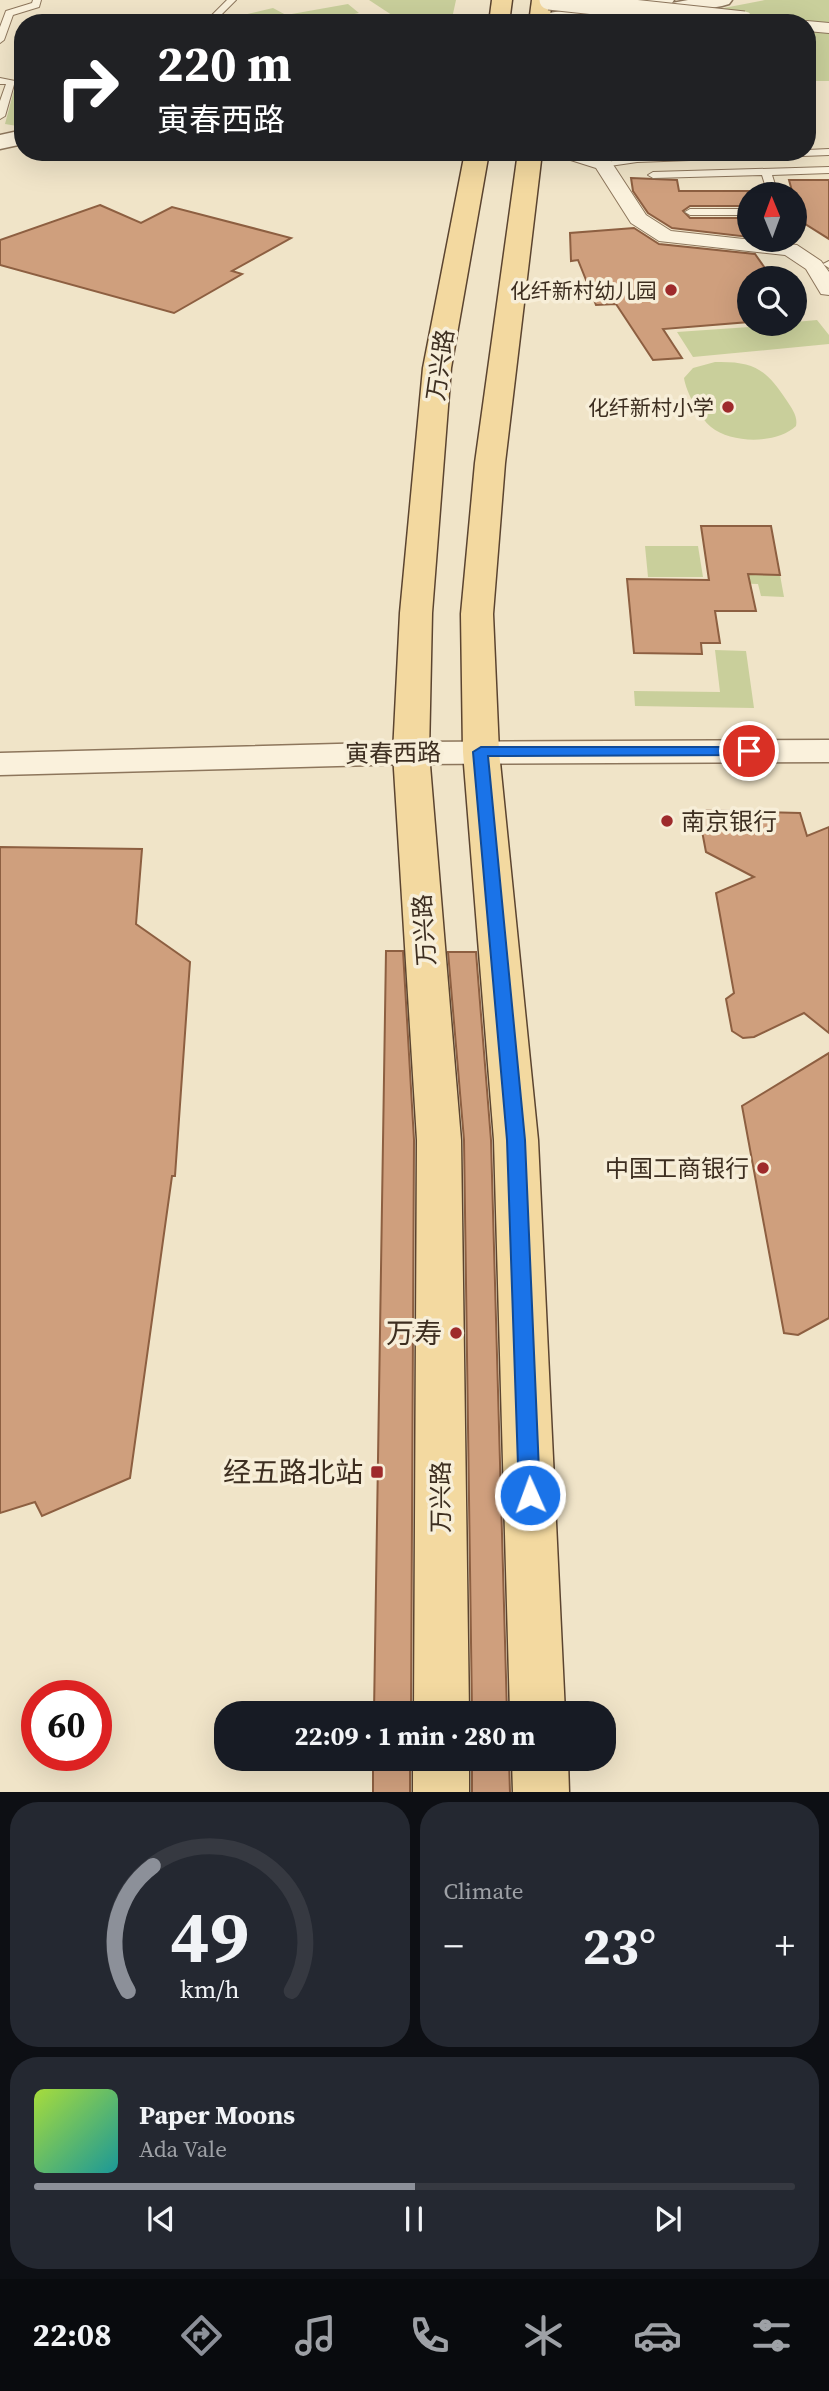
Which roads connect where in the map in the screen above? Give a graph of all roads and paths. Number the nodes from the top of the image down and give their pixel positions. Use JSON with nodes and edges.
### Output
{"nodes":[{"id":1,"x":37,"y":0,"type":"edge"},
{"id":2,"x":232,"y":0,"type":"edge"},
{"id":3,"x":549,"y":0,"type":"edge"},
{"id":4,"x":664,"y":0,"type":"edge"},
{"id":5,"x":722,"y":0,"type":"edge"},
{"id":6,"x":217,"y":14,"type":"edge"},
{"id":7,"x":552,"y":14,"type":"edge"},
{"id":8,"x":648,"y":14,"type":"edge"},
{"id":9,"x":679,"y":14,"type":"edge"},
{"id":10,"x":0,"y":40,"type":"edge"},
{"id":11,"x":5,"y":81,"type":"edge"},
{"id":12,"x":0,"y":116,"type":"edge"},
{"id":13,"x":475,"y":161,"type":"edge"},
{"id":14,"x":529,"y":161,"type":"edge"},
{"id":15,"x":594,"y":161,"type":"edge"},
{"id":16,"x":623,"y":161,"type":"edge"},
{"id":17,"x":603,"y":164,"type":"junction"},
{"id":18,"x":829,"y":170,"type":"edge"},
{"id":19,"x":766,"y":172,"type":"junction"},
{"id":20,"x":653,"y":175,"type":"dead end"},
{"id":21,"x":769,"y":182,"type":"edge"},
{"id":22,"x":690,"y":212,"type":"dead end"},
{"id":23,"x":737,"y":212,"type":"edge"},
{"id":24,"x":829,"y":289,"type":"edge"},
{"id":25,"x":829,"y":751,"type":"edge"},
{"id":26,"x":411,"y":752,"type":"junction"},
{"id":27,"x":481,"y":752,"type":"junction"},
{"id":28,"x":0,"y":764,"type":"edge"},
{"id":29,"x":441,"y":1701,"type":"edge"},
{"id":30,"x":538,"y":1701,"type":"edge"},
{"id":31,"x":441,"y":1771,"type":"edge"},
{"id":32,"x":540,"y":1771,"type":"edge"},
{"id":33,"x":441,"y":1792,"type":"edge"},
{"id":34,"x":541,"y":1792,"type":"edge"}],
"edges":[{"from":1,"to":10,"type":"lane"},
{"from":2,"to":6,"type":"lane"},
{"from":3,"to":9,"type":"street","bridge":true},
{"from":4,"to":7,"type":"street"},
{"from":5,"to":8,"type":"street"},
{"from":11,"to":12,"type":"lane"},
{"from":13,"to":26,"type":"main road","name":"万兴路"},
{"from":14,"to":27,"type":"main road"},
{"from":15,"to":17,"type":"street"},
{"from":16,"to":17,"type":"lane"},
{"from":17,"to":24,"type":"street"},
{"from":18,"to":19,"type":"lane"},
{"from":19,"to":20,"type":"lane"},
{"from":19,"to":21,"type":"lane"},
{"from":22,"to":23,"type":"lane"},
{"from":25,"to":27,"type":"street","name":"寅春西路"},
{"from":26,"to":27,"type":"street","name":"寅春西路"},
{"from":26,"to":28,"type":"street","name":"寅春西路"},
{"from":26,"to":29,"type":"main road","name":"万兴路"},
{"from":27,"to":30,"type":"main road"},
{"from":31,"to":33,"type":"main road"},
{"from":32,"to":34,"type":"main road"}]}
